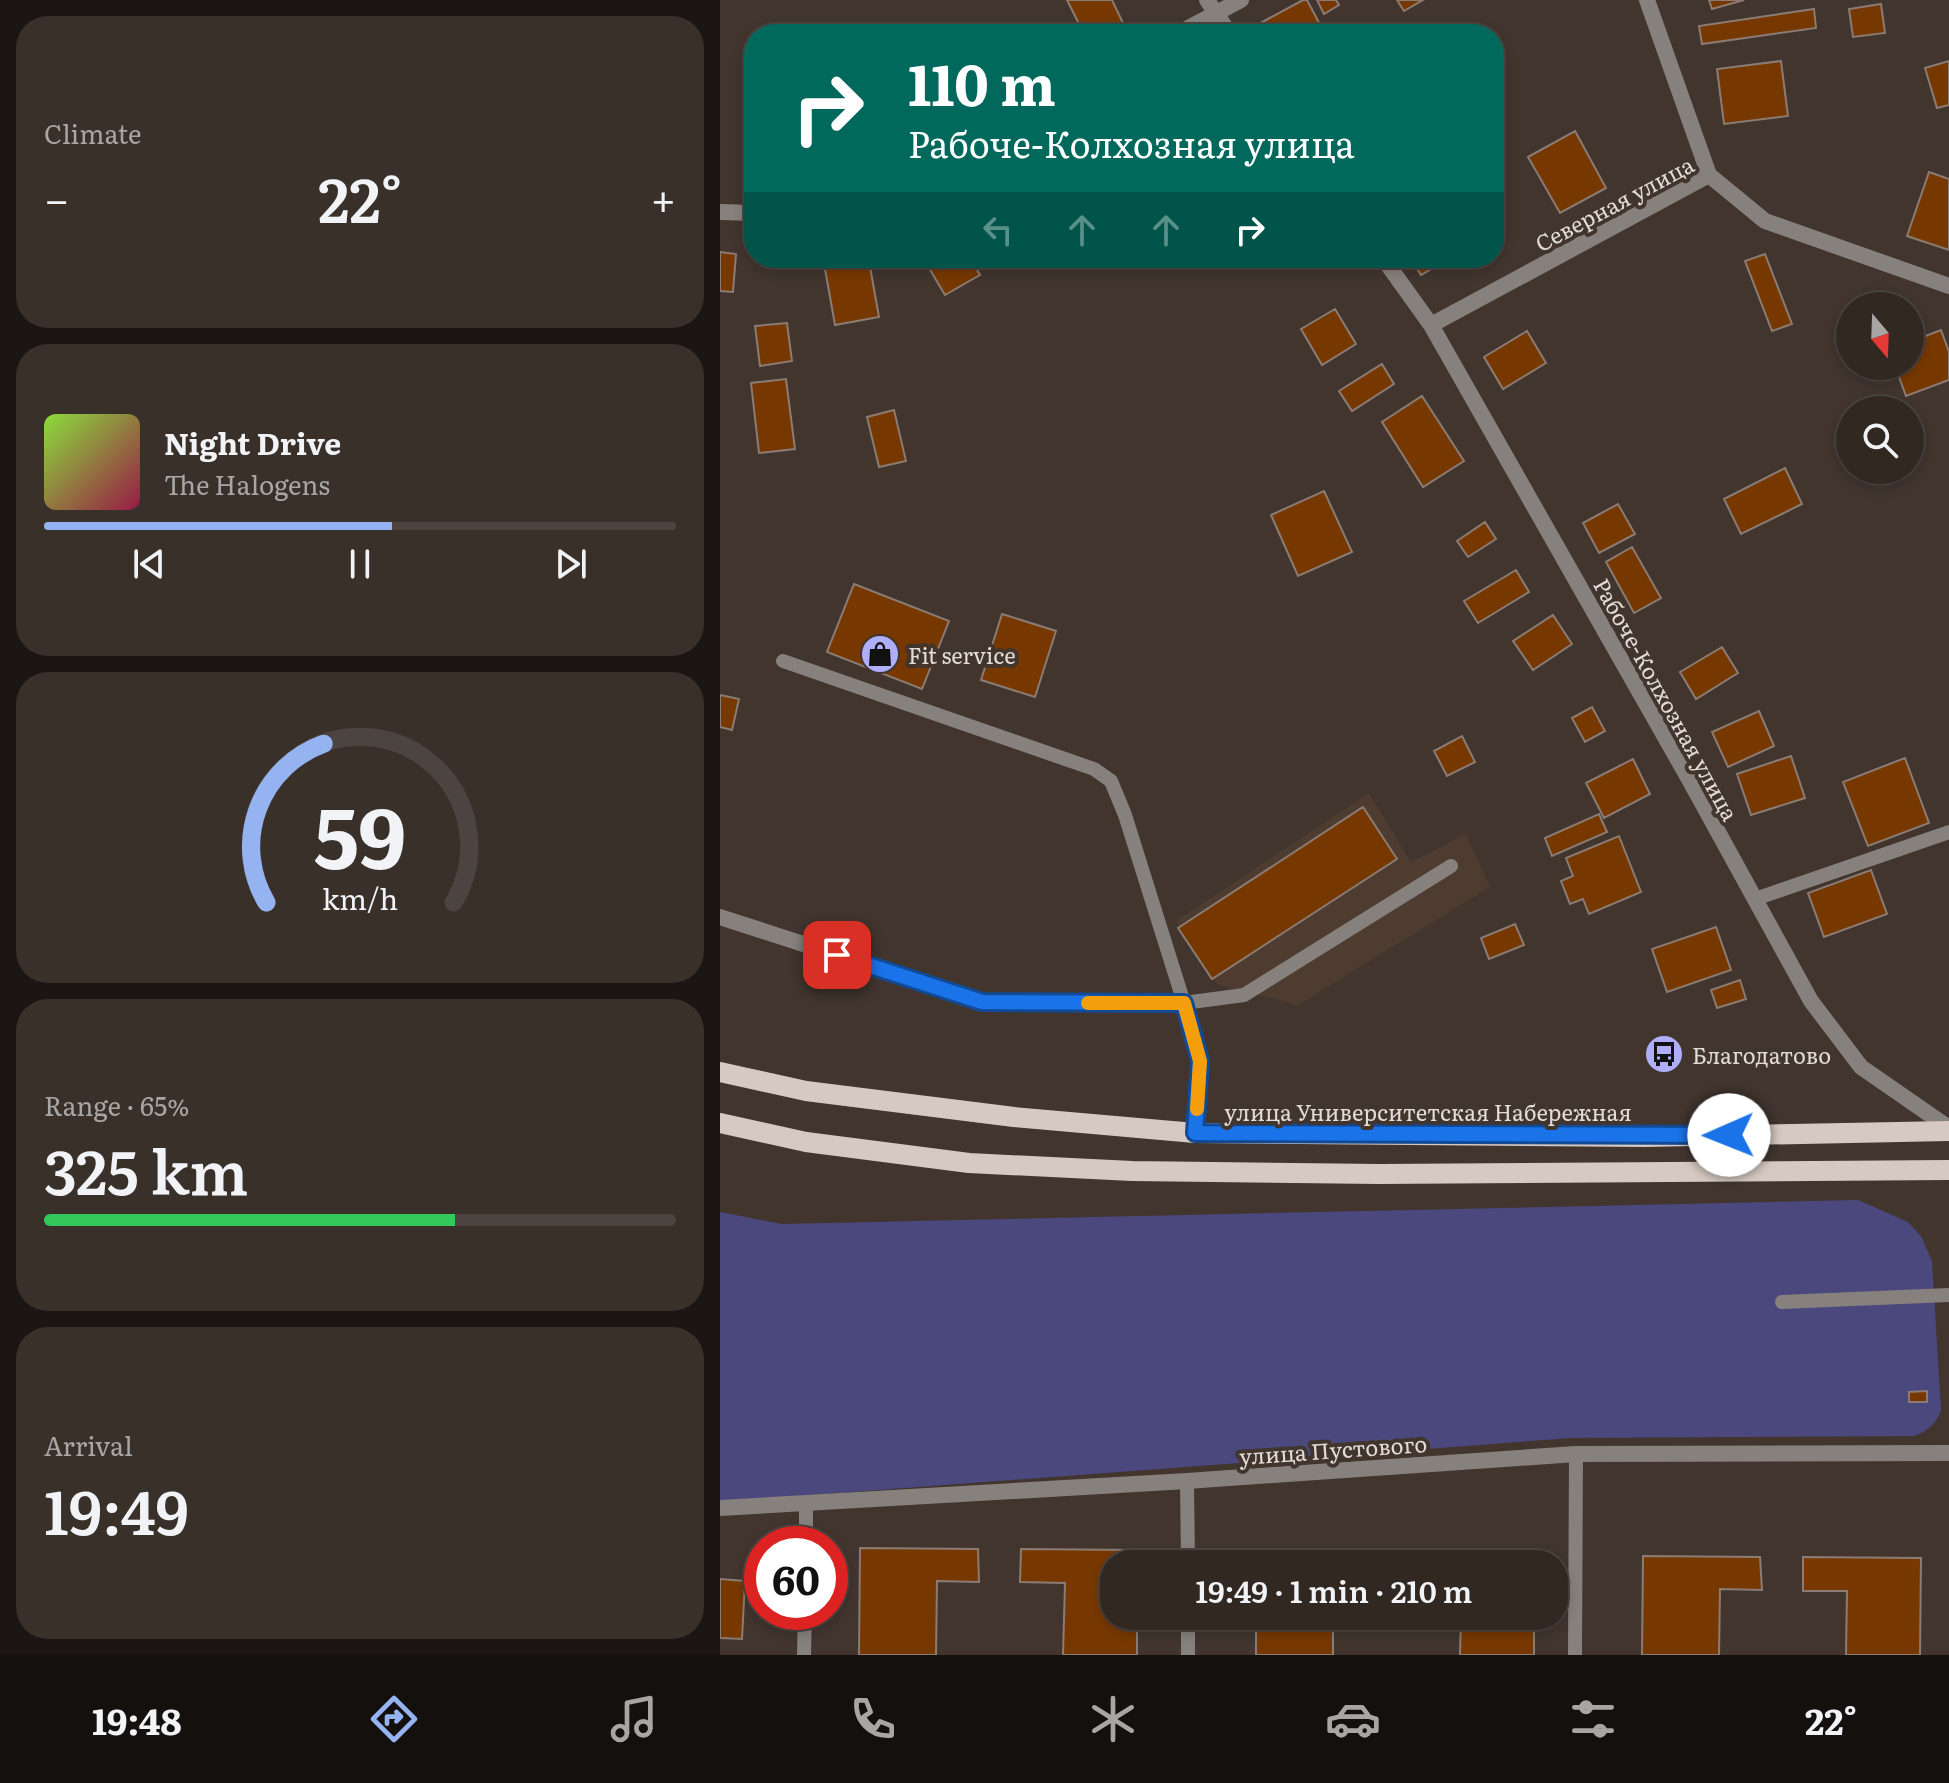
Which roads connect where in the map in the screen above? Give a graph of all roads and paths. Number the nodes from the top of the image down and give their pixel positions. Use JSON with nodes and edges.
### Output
{"nodes":[{"id":1,"x":1241,"y":0,"type":"edge"},
{"id":2,"x":1647,"y":0,"type":"edge"},
{"id":3,"x":1212,"y":7,"type":"edge"},
{"id":4,"x":1190,"y":24,"type":"edge"},
{"id":5,"x":1223,"y":24,"type":"edge"},
{"id":6,"x":1709,"y":175,"type":"junction"},
{"id":7,"x":720,"y":212,"type":"edge"},
{"id":8,"x":744,"y":213,"type":"edge"},
{"id":9,"x":1390,"y":268,"type":"edge"},
{"id":10,"x":1949,"y":286,"type":"edge"},
{"id":11,"x":1431,"y":325,"type":"junction"},
{"id":12,"x":783,"y":661,"type":"dead end"},
{"id":13,"x":1949,"y":832,"type":"edge"},
{"id":14,"x":1451,"y":866,"type":"dead end"},
{"id":15,"x":1755,"y":899,"type":"junction"},
{"id":16,"x":720,"y":917,"type":"edge"},
{"id":17,"x":1184,"y":1003,"type":"junction"},
{"id":18,"x":720,"y":1072,"type":"edge"},
{"id":19,"x":720,"y":1123,"type":"edge"},
{"id":20,"x":1949,"y":1130,"type":"edge"},
{"id":21,"x":1195,"y":1133,"type":"junction"},
{"id":22,"x":1949,"y":1170,"type":"edge"},
{"id":23,"x":1949,"y":1295,"type":"edge"},
{"id":24,"x":1782,"y":1302,"type":"dead end"},
{"id":25,"x":1949,"y":1453,"type":"edge"},
{"id":26,"x":1576,"y":1454,"type":"junction"},
{"id":27,"x":1187,"y":1481,"type":"junction"},
{"id":28,"x":806,"y":1502,"type":"junction"},
{"id":29,"x":720,"y":1508,"type":"edge"},
{"id":30,"x":806,"y":1526,"type":"edge"},
{"id":31,"x":1188,"y":1550,"type":"edge"},
{"id":32,"x":805,"y":1630,"type":"edge"},
{"id":33,"x":1188,"y":1630,"type":"edge"},
{"id":34,"x":804,"y":1655,"type":"edge"},
{"id":35,"x":1188,"y":1655,"type":"edge"},
{"id":36,"x":1575,"y":1655,"type":"edge"}],
"edges":[{"from":1,"to":3,"type":"street"},
{"from":2,"to":6,"type":"street"},
{"from":3,"to":4,"type":"street"},
{"from":3,"to":5,"type":"street"},
{"from":6,"to":10,"type":"street","name":"Северная улица"},
{"from":6,"to":11,"type":"street","name":"Северная улица"},
{"from":7,"to":8,"type":"street"},
{"from":9,"to":11,"type":"street","name":"Рабоче-Колхозная улица"},
{"from":11,"to":15,"type":"street","name":"Рабоче-Колхозная улица"},
{"from":12,"to":17,"type":"lane"},
{"from":13,"to":15,"type":"lane"},
{"from":14,"to":17,"type":"lane"},
{"from":15,"to":20,"type":"street","name":"Рабоче-Колхозная улица"},
{"from":16,"to":17,"type":"street"},
{"from":17,"to":21,"type":"street"},
{"from":18,"to":21,"type":"main road","name":"улица Университетская Набережная"},
{"from":19,"to":22,"type":"main road"},
{"from":20,"to":21,"type":"main road","name":"улица Университетская Набережная"},
{"from":23,"to":24,"type":"lane"},
{"from":25,"to":26,"type":"street","name":"улица Пустового"},
{"from":26,"to":27,"type":"street","name":"улица Пустового"},
{"from":26,"to":36,"type":"lane"},
{"from":27,"to":28,"type":"street","name":"улица Пустового"},
{"from":27,"to":31,"type":"lane"},
{"from":28,"to":29,"type":"street","name":"улица Пустового"},
{"from":28,"to":30,"type":"lane"},
{"from":32,"to":34,"type":"lane"},
{"from":33,"to":35,"type":"lane"}]}
